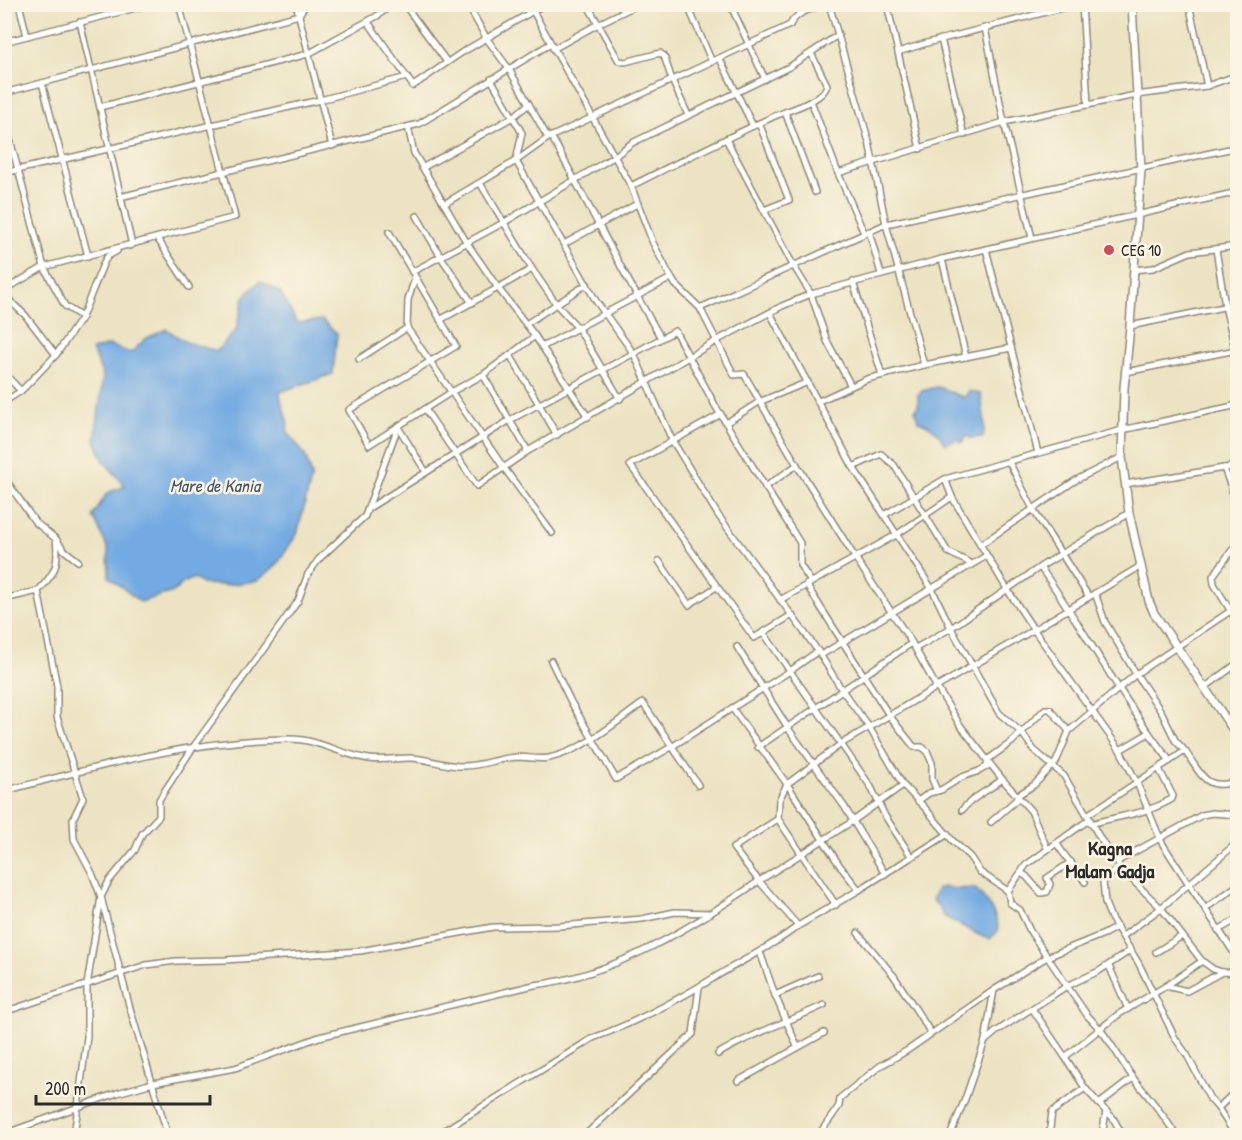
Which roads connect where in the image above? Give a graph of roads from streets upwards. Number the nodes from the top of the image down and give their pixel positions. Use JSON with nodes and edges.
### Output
{"nodes":[{"id":1,"x":19,"y":4,"type":"edge"},
{"id":2,"x":123,"y":4,"type":"edge"},
{"id":3,"x":151,"y":4,"type":"edge"},
{"id":4,"x":179,"y":4,"type":"edge"},
{"id":5,"x":296,"y":4,"type":"edge"},
{"id":6,"x":308,"y":4,"type":"edge"},
{"id":7,"x":393,"y":4,"type":"edge"},
{"id":8,"x":404,"y":4,"type":"edge"},
{"id":9,"x":466,"y":4,"type":"edge"},
{"id":10,"x":529,"y":4,"type":"edge"},
{"id":11,"x":545,"y":4,"type":"edge"},
{"id":12,"x":588,"y":4,"type":"edge"},
{"id":13,"x":639,"y":4,"type":"edge"},
{"id":14,"x":687,"y":4,"type":"edge"},
{"id":15,"x":730,"y":4,"type":"edge"},
{"id":16,"x":829,"y":4,"type":"edge"},
{"id":17,"x":887,"y":4,"type":"edge"},
{"id":18,"x":1047,"y":4,"type":"edge"},
{"id":19,"x":1077,"y":4,"type":"edge"},
{"id":20,"x":1082,"y":4,"type":"edge"},
{"id":21,"x":1132,"y":4,"type":"edge"},
{"id":22,"x":1189,"y":4,"type":"edge"},
{"id":23,"x":125,"y":11,"type":"junction"},
{"id":24,"x":532,"y":11,"type":"junction"},
{"id":25,"x":1049,"y":11,"type":"junction"},
{"id":26,"x":299,"y":15,"type":"junction"},
{"id":27,"x":80,"y":22,"type":"junction"},
{"id":28,"x":368,"y":22,"type":"junction"},
{"id":29,"x":598,"y":24,"type":"junction"},
{"id":30,"x":985,"y":28,"type":"junction"},
{"id":31,"x":838,"y":35,"type":"junction"},
{"id":32,"x":27,"y":36,"type":"junction"},
{"id":33,"x":487,"y":39,"type":"junction"},
{"id":34,"x":941,"y":39,"type":"junction"},
{"id":35,"x":4,"y":42,"type":"edge"},
{"id":36,"x":189,"y":44,"type":"junction"},
{"id":37,"x":748,"y":44,"type":"junction"},
{"id":38,"x":551,"y":47,"type":"junction"},
{"id":39,"x":898,"y":52,"type":"junction"},
{"id":40,"x":811,"y":53,"type":"junction"},
{"id":41,"x":308,"y":54,"type":"junction"},
{"id":42,"x":720,"y":59,"type":"junction"},
{"id":43,"x":447,"y":62,"type":"junction"},
{"id":44,"x":712,"y":62,"type":"junction"},
{"id":45,"x":509,"y":69,"type":"junction"},
{"id":46,"x":91,"y":70,"type":"junction"},
{"id":47,"x":1238,"y":75,"type":"edge"},
{"id":48,"x":407,"y":76,"type":"junction"},
{"id":49,"x":765,"y":79,"type":"junction"},
{"id":50,"x":491,"y":80,"type":"junction"},
{"id":51,"x":672,"y":80,"type":"junction"},
{"id":52,"x":199,"y":82,"type":"junction"},
{"id":53,"x":42,"y":83,"type":"junction"},
{"id":54,"x":1207,"y":86,"type":"junction"},
{"id":55,"x":736,"y":92,"type":"junction"},
{"id":56,"x":4,"y":93,"type":"edge"},
{"id":57,"x":1136,"y":95,"type":"junction"},
{"id":58,"x":320,"y":100,"type":"junction"},
{"id":59,"x":811,"y":101,"type":"junction"},
{"id":60,"x":529,"y":105,"type":"junction"},
{"id":61,"x":1088,"y":105,"type":"junction"},
{"id":62,"x":100,"y":106,"type":"junction"},
{"id":63,"x":784,"y":112,"type":"junction"},
{"id":64,"x":688,"y":115,"type":"junction"},
{"id":65,"x":4,"y":117,"type":"edge"},
{"id":66,"x":513,"y":117,"type":"junction"},
{"id":67,"x":592,"y":118,"type":"junction"},
{"id":68,"x":1004,"y":122,"type":"junction"},
{"id":69,"x":756,"y":125,"type":"junction"},
{"id":70,"x":211,"y":126,"type":"junction"},
{"id":71,"x":408,"y":127,"type":"junction"},
{"id":72,"x":964,"y":135,"type":"junction"},
{"id":73,"x":549,"y":137,"type":"junction"},
{"id":74,"x":726,"y":140,"type":"junction"},
{"id":75,"x":332,"y":146,"type":"junction"},
{"id":76,"x":1238,"y":147,"type":"edge"},
{"id":77,"x":109,"y":148,"type":"junction"},
{"id":78,"x":920,"y":149,"type":"junction"},
{"id":79,"x":615,"y":156,"type":"junction"},
{"id":80,"x":62,"y":160,"type":"junction"},
{"id":81,"x":516,"y":161,"type":"junction"},
{"id":82,"x":872,"y":162,"type":"junction"},
{"id":83,"x":422,"y":168,"type":"junction"},
{"id":84,"x":1141,"y":169,"type":"junction"},
{"id":85,"x":18,"y":170,"type":"junction"},
{"id":86,"x":223,"y":172,"type":"junction"},
{"id":87,"x":4,"y":173,"type":"edge"},
{"id":88,"x":838,"y":173,"type":"junction"},
{"id":89,"x":575,"y":180,"type":"junction"},
{"id":90,"x":480,"y":183,"type":"junction"},
{"id":91,"x":631,"y":186,"type":"junction"},
{"id":92,"x":815,"y":192,"type":"dead end"},
{"id":93,"x":1238,"y":192,"type":"edge"},
{"id":94,"x":1022,"y":195,"type":"junction"},
{"id":95,"x":120,"y":197,"type":"junction"},
{"id":96,"x":538,"y":201,"type":"junction"},
{"id":97,"x":444,"y":204,"type":"junction"},
{"id":98,"x":637,"y":204,"type":"junction"},
{"id":99,"x":765,"y":210,"type":"junction"},
{"id":100,"x":1139,"y":214,"type":"junction"},
{"id":101,"x":417,"y":216,"type":"dead end"},
{"id":102,"x":503,"y":223,"type":"junction"},
{"id":103,"x":886,"y":224,"type":"junction"},
{"id":104,"x":600,"y":225,"type":"junction"},
{"id":105,"x":389,"y":232,"type":"dead end"},
{"id":106,"x":867,"y":232,"type":"junction"},
{"id":107,"x":157,"y":238,"type":"junction"},
{"id":108,"x":1032,"y":238,"type":"junction"},
{"id":109,"x":467,"y":243,"type":"junction"},
{"id":110,"x":564,"y":244,"type":"junction"},
{"id":111,"x":132,"y":245,"type":"junction"},
{"id":112,"x":1238,"y":246,"type":"edge"},
{"id":113,"x":986,"y":249,"type":"junction"},
{"id":114,"x":1216,"y":249,"type":"junction"},
{"id":115,"x":88,"y":256,"type":"junction"},
{"id":116,"x":441,"y":257,"type":"junction"},
{"id":117,"x":942,"y":259,"type":"junction"},
{"id":118,"x":793,"y":265,"type":"junction"},
{"id":119,"x":44,"y":267,"type":"junction"},
{"id":120,"x":532,"y":269,"type":"junction"},
{"id":121,"x":898,"y":270,"type":"junction"},
{"id":122,"x":1134,"y":270,"type":"junction"},
{"id":123,"x":881,"y":274,"type":"junction"},
{"id":124,"x":413,"y":275,"type":"junction"},
{"id":125,"x":671,"y":278,"type":"junction"},
{"id":126,"x":853,"y":282,"type":"junction"},
{"id":127,"x":587,"y":284,"type":"junction"},
{"id":128,"x":189,"y":287,"type":"dead end"},
{"id":129,"x":498,"y":288,"type":"junction"},
{"id":130,"x":5,"y":290,"type":"edge"},
{"id":131,"x":811,"y":294,"type":"junction"},
{"id":132,"x":636,"y":297,"type":"junction"},
{"id":133,"x":472,"y":303,"type":"junction"},
{"id":134,"x":1238,"y":304,"type":"edge"},
{"id":135,"x":557,"y":305,"type":"junction"},
{"id":136,"x":1225,"y":306,"type":"junction"},
{"id":137,"x":700,"y":308,"type":"junction"},
{"id":138,"x":606,"y":313,"type":"junction"},
{"id":139,"x":770,"y":313,"type":"junction"},
{"id":140,"x":82,"y":317,"type":"junction"},
{"id":141,"x":440,"y":320,"type":"junction"},
{"id":142,"x":526,"y":324,"type":"junction"},
{"id":143,"x":1130,"y":326,"type":"junction"},
{"id":144,"x":407,"y":328,"type":"junction"},
{"id":145,"x":578,"y":328,"type":"junction"},
{"id":146,"x":535,"y":336,"type":"junction"},
{"id":147,"x":661,"y":338,"type":"junction"},
{"id":148,"x":716,"y":341,"type":"junction"},
{"id":149,"x":542,"y":347,"type":"junction"},
{"id":150,"x":1011,"y":348,"type":"junction"},
{"id":151,"x":1236,"y":350,"type":"edge"},
{"id":152,"x":634,"y":354,"type":"junction"},
{"id":153,"x":56,"y":355,"type":"junction"},
{"id":154,"x":510,"y":355,"type":"junction"},
{"id":155,"x":691,"y":357,"type":"junction"},
{"id":156,"x":966,"y":357,"type":"junction"},
{"id":157,"x":359,"y":358,"type":"dead end"},
{"id":158,"x":1238,"y":361,"type":"edge"},
{"id":159,"x":432,"y":362,"type":"junction"},
{"id":160,"x":924,"y":365,"type":"junction"},
{"id":161,"x":604,"y":370,"type":"junction"},
{"id":162,"x":1126,"y":372,"type":"junction"},
{"id":163,"x":4,"y":373,"type":"edge"},
{"id":164,"x":483,"y":375,"type":"junction"},
{"id":165,"x":882,"y":375,"type":"junction"},
{"id":166,"x":808,"y":381,"type":"junction"},
{"id":167,"x":646,"y":383,"type":"junction"},
{"id":168,"x":851,"y":386,"type":"junction"},
{"id":169,"x":569,"y":389,"type":"junction"},
{"id":170,"x":21,"y":391,"type":"junction"},
{"id":171,"x":453,"y":391,"type":"junction"},
{"id":172,"x":620,"y":399,"type":"junction"},
{"id":173,"x":819,"y":401,"type":"junction"},
{"id":174,"x":4,"y":402,"type":"edge"},
{"id":175,"x":759,"y":402,"type":"junction"},
{"id":176,"x":539,"y":404,"type":"junction"},
{"id":177,"x":1238,"y":405,"type":"edge"},
{"id":178,"x":424,"y":409,"type":"junction"},
{"id":179,"x":721,"y":414,"type":"junction"},
{"id":180,"x":588,"y":417,"type":"junction"},
{"id":181,"x":510,"y":420,"type":"junction"},
{"id":182,"x":726,"y":423,"type":"junction"},
{"id":183,"x":398,"y":427,"type":"junction"},
{"id":184,"x":1122,"y":430,"type":"junction"},
{"id":185,"x":557,"y":435,"type":"junction"},
{"id":186,"x":484,"y":436,"type":"junction"},
{"id":187,"x":672,"y":440,"type":"junction"},
{"id":188,"x":528,"y":451,"type":"junction"},
{"id":189,"x":1038,"y":453,"type":"junction"},
{"id":190,"x":456,"y":454,"type":"junction"},
{"id":191,"x":1122,"y":457,"type":"junction"},
{"id":192,"x":1009,"y":462,"type":"junction"},
{"id":193,"x":797,"y":465,"type":"junction"},
{"id":194,"x":853,"y":466,"type":"junction"},
{"id":195,"x":1238,"y":466,"type":"edge"},
{"id":196,"x":504,"y":468,"type":"junction"},
{"id":197,"x":1224,"y":468,"type":"junction"},
{"id":198,"x":426,"y":472,"type":"junction"},
{"id":199,"x":4,"y":477,"type":"edge"},
{"id":200,"x":945,"y":479,"type":"junction"},
{"id":201,"x":1125,"y":484,"type":"junction"},
{"id":202,"x":765,"y":487,"type":"junction"},
{"id":203,"x":952,"y":497,"type":"junction"},
{"id":204,"x":913,"y":498,"type":"junction"},
{"id":205,"x":1238,"y":507,"type":"edge"},
{"id":206,"x":368,"y":508,"type":"junction"},
{"id":207,"x":1034,"y":511,"type":"junction"},
{"id":208,"x":1129,"y":513,"type":"junction"},
{"id":209,"x":884,"y":515,"type":"junction"},
{"id":210,"x":924,"y":515,"type":"junction"},
{"id":211,"x":552,"y":533,"type":"dead end"},
{"id":212,"x":896,"y":535,"type":"junction"},
{"id":213,"x":57,"y":539,"type":"junction"},
{"id":214,"x":1238,"y":542,"type":"edge"},
{"id":215,"x":980,"y":545,"type":"junction"},
{"id":216,"x":1060,"y":554,"type":"junction"},
{"id":217,"x":986,"y":556,"type":"junction"},
{"id":218,"x":856,"y":559,"type":"junction"},
{"id":219,"x":78,"y":561,"type":"dead end"},
{"id":220,"x":659,"y":561,"type":"dead end"},
{"id":221,"x":972,"y":564,"type":"junction"},
{"id":222,"x":1141,"y":566,"type":"junction"},
{"id":223,"x":1040,"y":567,"type":"junction"},
{"id":224,"x":809,"y":583,"type":"junction"},
{"id":225,"x":716,"y":587,"type":"junction"},
{"id":226,"x":932,"y":588,"type":"junction"},
{"id":227,"x":1007,"y":589,"type":"junction"},
{"id":228,"x":38,"y":591,"type":"junction"},
{"id":229,"x":4,"y":593,"type":"edge"},
{"id":230,"x":1095,"y":593,"type":"junction"},
{"id":231,"x":1089,"y":597,"type":"junction"},
{"id":232,"x":8,"y":598,"type":"edge"},
{"id":233,"x":780,"y":600,"type":"junction"},
{"id":234,"x":1238,"y":606,"type":"edge"},
{"id":235,"x":1070,"y":609,"type":"junction"},
{"id":236,"x":892,"y":611,"type":"junction"},
{"id":237,"x":1230,"y":612,"type":"junction"},
{"id":238,"x":792,"y":615,"type":"junction"},
{"id":239,"x":1238,"y":622,"type":"edge"},
{"id":240,"x":951,"y":628,"type":"junction"},
{"id":241,"x":1034,"y":630,"type":"junction"},
{"id":242,"x":763,"y":632,"type":"junction"},
{"id":243,"x":842,"y":643,"type":"junction"},
{"id":244,"x":914,"y":645,"type":"junction"},
{"id":245,"x":737,"y":647,"type":"dead end"},
{"id":246,"x":1177,"y":648,"type":"junction"},
{"id":247,"x":819,"y":653,"type":"junction"},
{"id":248,"x":551,"y":661,"type":"dead end"},
{"id":249,"x":1238,"y":663,"type":"edge"},
{"id":250,"x":972,"y":667,"type":"junction"},
{"id":251,"x":790,"y":671,"type":"junction"},
{"id":252,"x":864,"y":674,"type":"junction"},
{"id":253,"x":1136,"y":674,"type":"junction"},
{"id":254,"x":936,"y":686,"type":"junction"},
{"id":255,"x":764,"y":688,"type":"junction"},
{"id":256,"x":1204,"y":688,"type":"junction"},
{"id":257,"x":1121,"y":689,"type":"junction"},
{"id":258,"x":842,"y":690,"type":"junction"},
{"id":259,"x":732,"y":708,"type":"junction"},
{"id":260,"x":815,"y":708,"type":"junction"},
{"id":261,"x":1093,"y":712,"type":"junction"},
{"id":262,"x":889,"y":715,"type":"junction"},
{"id":263,"x":788,"y":726,"type":"junction"},
{"id":264,"x":869,"y":727,"type":"junction"},
{"id":265,"x":1069,"y":731,"type":"junction"},
{"id":266,"x":1022,"y":733,"type":"junction"},
{"id":267,"x":1149,"y":733,"type":"junction"},
{"id":268,"x":1237,"y":737,"type":"edge"},
{"id":269,"x":591,"y":739,"type":"junction"},
{"id":270,"x":841,"y":744,"type":"junction"},
{"id":271,"x":194,"y":746,"type":"junction"},
{"id":272,"x":673,"y":746,"type":"junction"},
{"id":273,"x":758,"y":747,"type":"junction"},
{"id":274,"x":1120,"y":750,"type":"junction"},
{"id":275,"x":1185,"y":752,"type":"junction"},
{"id":276,"x":987,"y":760,"type":"junction"},
{"id":277,"x":1170,"y":761,"type":"junction"},
{"id":278,"x":814,"y":765,"type":"junction"},
{"id":279,"x":1053,"y":766,"type":"junction"},
{"id":280,"x":1159,"y":769,"type":"junction"},
{"id":281,"x":76,"y":774,"type":"junction"},
{"id":282,"x":1002,"y":779,"type":"junction"},
{"id":283,"x":1238,"y":781,"type":"edge"},
{"id":284,"x":1137,"y":783,"type":"junction"},
{"id":285,"x":787,"y":784,"type":"junction"},
{"id":286,"x":698,"y":785,"type":"dead end"},
{"id":287,"x":903,"y":785,"type":"junction"},
{"id":288,"x":4,"y":791,"type":"edge"},
{"id":289,"x":937,"y":791,"type":"junction"},
{"id":290,"x":1018,"y":795,"type":"junction"},
{"id":291,"x":918,"y":801,"type":"junction"},
{"id":292,"x":878,"y":803,"type":"junction"},
{"id":293,"x":962,"y":810,"type":"dead end"},
{"id":294,"x":1150,"y":811,"type":"junction"},
{"id":295,"x":1238,"y":815,"type":"edge"},
{"id":296,"x":778,"y":819,"type":"junction"},
{"id":297,"x":1090,"y":819,"type":"junction"},
{"id":298,"x":853,"y":821,"type":"junction"},
{"id":299,"x":991,"y":822,"type":"dead end"},
{"id":300,"x":948,"y":834,"type":"junction"},
{"id":301,"x":1161,"y":838,"type":"junction"},
{"id":302,"x":823,"y":840,"type":"junction"},
{"id":303,"x":1238,"y":842,"type":"edge"},
{"id":304,"x":1058,"y":844,"type":"junction"},
{"id":305,"x":1047,"y":848,"type":"junction"},
{"id":306,"x":800,"y":854,"type":"junction"},
{"id":307,"x":911,"y":856,"type":"junction"},
{"id":308,"x":1071,"y":862,"type":"junction"},
{"id":309,"x":1119,"y":864,"type":"junction"},
{"id":310,"x":1021,"y":873,"type":"junction"},
{"id":311,"x":885,"y":874,"type":"junction"},
{"id":312,"x":759,"y":881,"type":"junction"},
{"id":313,"x":1085,"y":882,"type":"dead end"},
{"id":314,"x":1188,"y":884,"type":"junction"},
{"id":315,"x":1238,"y":885,"type":"edge"},
{"id":316,"x":859,"y":890,"type":"junction"},
{"id":317,"x":1008,"y":891,"type":"junction"},
{"id":318,"x":101,"y":897,"type":"junction"},
{"id":319,"x":836,"y":905,"type":"junction"},
{"id":320,"x":1161,"y":908,"type":"junction"},
{"id":321,"x":1206,"y":908,"type":"junction"},
{"id":322,"x":713,"y":913,"type":"junction"},
{"id":323,"x":1238,"y":919,"type":"edge"},
{"id":324,"x":798,"y":926,"type":"junction"},
{"id":325,"x":1117,"y":927,"type":"junction"},
{"id":326,"x":1218,"y":930,"type":"junction"},
{"id":327,"x":858,"y":933,"type":"dead end"},
{"id":328,"x":1123,"y":936,"type":"junction"},
{"id":329,"x":1182,"y":936,"type":"junction"},
{"id":330,"x":1131,"y":950,"type":"junction"},
{"id":331,"x":760,"y":952,"type":"junction"},
{"id":332,"x":1156,"y":952,"type":"dead end"},
{"id":333,"x":1047,"y":957,"type":"junction"},
{"id":334,"x":1238,"y":959,"type":"edge"},
{"id":335,"x":1202,"y":961,"type":"junction"},
{"id":336,"x":1109,"y":966,"type":"junction"},
{"id":337,"x":1222,"y":972,"type":"junction"},
{"id":338,"x":121,"y":973,"type":"junction"},
{"id":339,"x":1238,"y":973,"type":"edge"},
{"id":340,"x":818,"y":976,"type":"dead end"},
{"id":341,"x":87,"y":985,"type":"junction"},
{"id":342,"x":1067,"y":986,"type":"junction"},
{"id":343,"x":699,"y":987,"type":"junction"},
{"id":344,"x":1166,"y":987,"type":"junction"},
{"id":345,"x":994,"y":990,"type":"junction"},
{"id":346,"x":1152,"y":994,"type":"junction"},
{"id":347,"x":775,"y":995,"type":"junction"},
{"id":348,"x":824,"y":1005,"type":"dead end"},
{"id":349,"x":1128,"y":1009,"type":"junction"},
{"id":350,"x":1033,"y":1010,"type":"junction"},
{"id":351,"x":4,"y":1012,"type":"edge"},
{"id":352,"x":787,"y":1023,"type":"junction"},
{"id":353,"x":1100,"y":1029,"type":"junction"},
{"id":354,"x":824,"y":1033,"type":"dead end"},
{"id":355,"x":931,"y":1033,"type":"junction"},
{"id":356,"x":985,"y":1041,"type":"junction"},
{"id":357,"x":797,"y":1046,"type":"junction"},
{"id":358,"x":718,"y":1054,"type":"dead end"},
{"id":359,"x":1065,"y":1057,"type":"junction"},
{"id":360,"x":1133,"y":1078,"type":"junction"},
{"id":361,"x":738,"y":1081,"type":"dead end"},
{"id":362,"x":153,"y":1083,"type":"junction"},
{"id":363,"x":1085,"y":1088,"type":"junction"},
{"id":364,"x":1238,"y":1089,"type":"edge"},
{"id":365,"x":1099,"y":1104,"type":"junction"},
{"id":366,"x":78,"y":1108,"type":"junction"},
{"id":367,"x":1218,"y":1108,"type":"junction"},
{"id":368,"x":1106,"y":1111,"type":"junction"},
{"id":369,"x":4,"y":1134,"type":"edge"},
{"id":370,"x":74,"y":1136,"type":"edge"},
{"id":371,"x":168,"y":1136,"type":"edge"},
{"id":372,"x":435,"y":1136,"type":"edge"},
{"id":373,"x":584,"y":1136,"type":"edge"},
{"id":374,"x":818,"y":1136,"type":"edge"},
{"id":375,"x":950,"y":1136,"type":"edge"},
{"id":376,"x":1049,"y":1136,"type":"edge"},
{"id":377,"x":1102,"y":1136,"type":"edge"},
{"id":378,"x":1123,"y":1136,"type":"edge"},
{"id":379,"x":1176,"y":1136,"type":"edge"},
{"id":380,"x":1236,"y":1136,"type":"edge"}],
"edges":[{"from":1,"to":32,"type":"street"},
{"from":2,"to":23,"type":"street"},
{"from":3,"to":23,"type":"street"},
{"from":4,"to":36,"type":"street"},
{"from":5,"to":26,"type":"street"},
{"from":6,"to":26,"type":"street"},
{"from":7,"to":28,"type":"street"},
{"from":8,"to":43,"type":"street"},
{"from":9,"to":33,"type":"street"},
{"from":10,"to":24,"type":"street"},
{"from":11,"to":24,"type":"street"},
{"from":12,"to":29,"type":"street"},
{"from":13,"to":29,"type":"street"},
{"from":14,"to":44,"type":"street"},
{"from":15,"to":37,"type":"street"},
{"from":16,"to":31,"type":"street"},
{"from":16,"to":37,"type":"street"},
{"from":17,"to":39,"type":"street"},
{"from":18,"to":25,"type":"street"},
{"from":19,"to":25,"type":"street"},
{"from":20,"to":61,"type":"street"},
{"from":21,"to":57,"type":"street"},
{"from":22,"to":54,"type":"street"},
{"from":23,"to":27,"type":"street"},
{"from":24,"to":33,"type":"street"},
{"from":24,"to":38,"type":"street"},
{"from":25,"to":30,"type":"street"},
{"from":26,"to":36,"type":"street"},
{"from":26,"to":41,"type":"street"},
{"from":27,"to":32,"type":"street"},
{"from":27,"to":46,"type":"street"},
{"from":28,"to":41,"type":"street"},
{"from":28,"to":48,"type":"street"},
{"from":29,"to":38,"type":"street"},
{"from":29,"to":51,"type":"street"},
{"from":30,"to":34,"type":"street"},
{"from":30,"to":68,"type":"street"},
{"from":31,"to":40,"type":"street"},
{"from":31,"to":82,"type":"street"},
{"from":32,"to":35,"type":"street"},
{"from":33,"to":43,"type":"street"},
{"from":33,"to":45,"type":"street"},
{"from":34,"to":39,"type":"street"},
{"from":34,"to":72,"type":"street"},
{"from":36,"to":46,"type":"street"},
{"from":36,"to":52,"type":"street"},
{"from":37,"to":42,"type":"street"},
{"from":37,"to":49,"type":"street"},
{"from":38,"to":45,"type":"street"},
{"from":38,"to":67,"type":"street"},
{"from":39,"to":78,"type":"street"},
{"from":40,"to":49,"type":"street"},
{"from":40,"to":59,"type":"street"},
{"from":41,"to":52,"type":"street"},
{"from":41,"to":58,"type":"street"},
{"from":42,"to":44,"type":"street"},
{"from":42,"to":55,"type":"street"},
{"from":43,"to":48,"type":"street"},
{"from":44,"to":51,"type":"street"},
{"from":45,"to":50,"type":"street"},
{"from":45,"to":60,"type":"street"},
{"from":46,"to":53,"type":"street"},
{"from":46,"to":62,"type":"street"},
{"from":47,"to":54,"type":"street"},
{"from":48,"to":58,"type":"street"},
{"from":49,"to":55,"type":"street"},
{"from":50,"to":66,"type":"street"},
{"from":50,"to":71,"type":"street"},
{"from":51,"to":64,"type":"street"},
{"from":51,"to":67,"type":"street"},
{"from":52,"to":62,"type":"street"},
{"from":52,"to":70,"type":"street"},
{"from":53,"to":56,"type":"street"},
{"from":53,"to":80,"type":"street"},
{"from":54,"to":57,"type":"street"},
{"from":55,"to":64,"type":"street"},
{"from":55,"to":69,"type":"street"},
{"from":57,"to":61,"type":"street"},
{"from":57,"to":84,"type":"street"},
{"from":58,"to":70,"type":"street"},
{"from":58,"to":75,"type":"street"},
{"from":59,"to":63,"type":"street"},
{"from":59,"to":88,"type":"street"},
{"from":60,"to":66,"type":"street"},
{"from":60,"to":73,"type":"street"},
{"from":61,"to":68,"type":"street"},
{"from":62,"to":77,"type":"street"},
{"from":63,"to":69,"type":"street"},
{"from":63,"to":92,"type":"street"},
{"from":64,"to":79,"type":"street"},
{"from":65,"to":85,"type":"street"},
{"from":66,"to":81,"type":"street"},
{"from":66,"to":83,"type":"street"},
{"from":67,"to":73,"type":"street"},
{"from":67,"to":79,"type":"street"},
{"from":68,"to":72,"type":"street"},
{"from":68,"to":94,"type":"street"},
{"from":69,"to":74,"type":"street"},
{"from":69,"to":99,"type":"street"},
{"from":70,"to":77,"type":"street"},
{"from":70,"to":86,"type":"street"},
{"from":71,"to":75,"type":"street"},
{"from":71,"to":83,"type":"street"},
{"from":72,"to":78,"type":"street"},
{"from":73,"to":81,"type":"street"},
{"from":73,"to":89,"type":"street"},
{"from":74,"to":91,"type":"street"},
{"from":74,"to":99,"type":"street"},
{"from":75,"to":86,"type":"street"},
{"from":76,"to":84,"type":"street"},
{"from":77,"to":80,"type":"street"},
{"from":77,"to":95,"type":"street"},
{"from":78,"to":82,"type":"street"},
{"from":79,"to":89,"type":"street"},
{"from":79,"to":91,"type":"street"},
{"from":80,"to":85,"type":"street"},
{"from":80,"to":115,"type":"street"},
{"from":81,"to":90,"type":"street"},
{"from":81,"to":96,"type":"street"},
{"from":82,"to":88,"type":"street"},
{"from":82,"to":103,"type":"street"},
{"from":83,"to":97,"type":"street"},
{"from":84,"to":94,"type":"street"},
{"from":84,"to":100,"type":"street"},
{"from":85,"to":87,"type":"street"},
{"from":85,"to":119,"type":"street"},
{"from":86,"to":95,"type":"street"},
{"from":86,"to":107,"type":"street"},
{"from":88,"to":106,"type":"street"},
{"from":89,"to":96,"type":"street"},
{"from":89,"to":104,"type":"street"},
{"from":90,"to":97,"type":"street"},
{"from":90,"to":102,"type":"street"},
{"from":91,"to":98,"type":"street"},
{"from":93,"to":100,"type":"street"},
{"from":94,"to":103,"type":"street"},
{"from":94,"to":108,"type":"street"},
{"from":95,"to":111,"type":"street"},
{"from":96,"to":102,"type":"street"},
{"from":96,"to":110,"type":"street"},
{"from":97,"to":109,"type":"street"},
{"from":98,"to":104,"type":"street"},
{"from":98,"to":125,"type":"street"},
{"from":99,"to":118,"type":"street"},
{"from":100,"to":108,"type":"street"},
{"from":100,"to":122,"type":"street"},
{"from":101,"to":116,"type":"street"},
{"from":102,"to":109,"type":"street"},
{"from":102,"to":120,"type":"street"},
{"from":103,"to":106,"type":"street"},
{"from":103,"to":121,"type":"street"},
{"from":104,"to":110,"type":"street"},
{"from":104,"to":132,"type":"street"},
{"from":105,"to":124,"type":"street"},
{"from":106,"to":118,"type":"street"},
{"from":106,"to":123,"type":"street"},
{"from":107,"to":111,"type":"street"},
{"from":107,"to":128,"type":"street"},
{"from":108,"to":113,"type":"street"},
{"from":109,"to":116,"type":"street"},
{"from":109,"to":129,"type":"street"},
{"from":110,"to":127,"type":"street"},
{"from":111,"to":115,"type":"street"},
{"from":111,"to":140,"type":"street"},
{"from":112,"to":114,"type":"street"},
{"from":113,"to":117,"type":"street"},
{"from":113,"to":150,"type":"street"},
{"from":114,"to":122,"type":"street"},
{"from":114,"to":136,"type":"street"},
{"from":115,"to":119,"type":"street"},
{"from":116,"to":124,"type":"street"},
{"from":116,"to":133,"type":"street"},
{"from":117,"to":121,"type":"street"},
{"from":117,"to":156,"type":"street"},
{"from":118,"to":131,"type":"street"},
{"from":118,"to":137,"type":"street"},
{"from":119,"to":130,"type":"street"},
{"from":119,"to":140,"type":"street"},
{"from":120,"to":129,"type":"street"},
{"from":120,"to":135,"type":"street"},
{"from":121,"to":123,"type":"street"},
{"from":121,"to":160,"type":"street"},
{"from":122,"to":143,"type":"street"},
{"from":123,"to":126,"type":"street"},
{"from":124,"to":141,"type":"street"},
{"from":124,"to":144,"type":"street"},
{"from":125,"to":132,"type":"street"},
{"from":125,"to":137,"type":"street"},
{"from":126,"to":131,"type":"street"},
{"from":126,"to":165,"type":"street"},
{"from":127,"to":135,"type":"street"},
{"from":127,"to":138,"type":"street"},
{"from":129,"to":133,"type":"street"},
{"from":129,"to":142,"type":"street"},
{"from":130,"to":153,"type":"street"},
{"from":131,"to":139,"type":"street"},
{"from":131,"to":168,"type":"street"},
{"from":132,"to":138,"type":"street"},
{"from":132,"to":147,"type":"street"},
{"from":133,"to":141,"type":"street"},
{"from":134,"to":136,"type":"street"},
{"from":135,"to":142,"type":"street"},
{"from":135,"to":145,"type":"street"},
{"from":136,"to":143,"type":"street"},
{"from":136,"to":151,"type":"street"},
{"from":137,"to":148,"type":"street"},
{"from":138,"to":145,"type":"street"},
{"from":138,"to":152,"type":"street"},
{"from":139,"to":148,"type":"street"},
{"from":139,"to":166,"type":"street"},
{"from":140,"to":153,"type":"street"},
{"from":141,"to":159,"type":"street"},
{"from":142,"to":146,"type":"street"},
{"from":143,"to":162,"type":"street"},
{"from":144,"to":157,"type":"street"},
{"from":144,"to":159,"type":"street"},
{"from":145,"to":149,"type":"street"},
{"from":145,"to":161,"type":"street"},
{"from":146,"to":149,"type":"street"},
{"from":146,"to":154,"type":"street"},
{"from":147,"to":152,"type":"street"},
{"from":147,"to":155,"type":"street"},
{"from":148,"to":155,"type":"street"},
{"from":148,"to":175,"type":"street"},
{"from":149,"to":169,"type":"street"},
{"from":150,"to":156,"type":"street"},
{"from":150,"to":189,"type":"street"},
{"from":151,"to":158,"type":"street"},
{"from":151,"to":162,"type":"street"},
{"from":152,"to":161,"type":"street"},
{"from":152,"to":167,"type":"street"},
{"from":153,"to":170,"type":"street"},
{"from":154,"to":164,"type":"street"},
{"from":154,"to":176,"type":"street"},
{"from":155,"to":167,"type":"street"},
{"from":155,"to":179,"type":"street"},
{"from":156,"to":160,"type":"street"},
{"from":159,"to":171,"type":"street"},
{"from":159,"to":183,"type":"street"},
{"from":160,"to":165,"type":"street"},
{"from":161,"to":169,"type":"street"},
{"from":161,"to":172,"type":"street"},
{"from":162,"to":184,"type":"street"},
{"from":163,"to":170,"type":"street"},
{"from":164,"to":171,"type":"street"},
{"from":164,"to":181,"type":"street"},
{"from":165,"to":168,"type":"street"},
{"from":166,"to":173,"type":"street"},
{"from":166,"to":175,"type":"street"},
{"from":167,"to":172,"type":"street"},
{"from":167,"to":187,"type":"street"},
{"from":168,"to":173,"type":"street"},
{"from":169,"to":176,"type":"street"},
{"from":169,"to":180,"type":"street"},
{"from":170,"to":174,"type":"street"},
{"from":171,"to":178,"type":"street"},
{"from":171,"to":186,"type":"street"},
{"from":172,"to":180,"type":"street"},
{"from":173,"to":194,"type":"street"},
{"from":175,"to":182,"type":"street"},
{"from":175,"to":193,"type":"street"},
{"from":176,"to":181,"type":"street"},
{"from":176,"to":185,"type":"street"},
{"from":177,"to":184,"type":"street"},
{"from":178,"to":183,"type":"street"},
{"from":178,"to":190,"type":"street"},
{"from":179,"to":182,"type":"street"},
{"from":179,"to":187,"type":"street"},
{"from":180,"to":185,"type":"street"},
{"from":181,"to":186,"type":"street"},
{"from":181,"to":188,"type":"street"},
{"from":182,"to":202,"type":"street"},
{"from":183,"to":198,"type":"street"},
{"from":183,"to":206,"type":"street"},
{"from":184,"to":189,"type":"street"},
{"from":184,"to":191,"type":"street"},
{"from":185,"to":188,"type":"street"},
{"from":186,"to":190,"type":"street"},
{"from":186,"to":196,"type":"street"},
{"from":187,"to":225,"type":"street"},
{"from":187,"to":233,"type":"street"},
{"from":188,"to":196,"type":"street"},
{"from":189,"to":192,"type":"street"},
{"from":190,"to":196,"type":"street"},
{"from":190,"to":198,"type":"street"},
{"from":191,"to":201,"type":"street"},
{"from":191,"to":207,"type":"street"},
{"from":192,"to":200,"type":"street"},
{"from":192,"to":207,"type":"street"},
{"from":193,"to":202,"type":"street"},
{"from":193,"to":218,"type":"street"},
{"from":194,"to":204,"type":"street"},
{"from":194,"to":209,"type":"street"},
{"from":195,"to":197,"type":"street"},
{"from":196,"to":211,"type":"street"},
{"from":197,"to":201,"type":"street"},
{"from":197,"to":205,"type":"street"},
{"from":198,"to":206,"type":"street"},
{"from":199,"to":213,"type":"street"},
{"from":200,"to":203,"type":"street"},
{"from":200,"to":204,"type":"street"},
{"from":201,"to":208,"type":"street"},
{"from":202,"to":224,"type":"street"},
{"from":203,"to":210,"type":"street"},
{"from":203,"to":215,"type":"street"},
{"from":204,"to":209,"type":"street"},
{"from":204,"to":210,"type":"street"},
{"from":206,"to":271,"type":"street"},
{"from":207,"to":215,"type":"street"},
{"from":207,"to":216,"type":"street"},
{"from":208,"to":216,"type":"street"},
{"from":208,"to":222,"type":"street"},
{"from":209,"to":212,"type":"street"},
{"from":210,"to":212,"type":"street"},
{"from":210,"to":221,"type":"street"},
{"from":212,"to":218,"type":"street"},
{"from":212,"to":226,"type":"street"},
{"from":213,"to":219,"type":"street"},
{"from":213,"to":228,"type":"street"},
{"from":214,"to":237,"type":"street"},
{"from":215,"to":217,"type":"street"},
{"from":216,"to":223,"type":"street"},
{"from":216,"to":231,"type":"street"},
{"from":217,"to":221,"type":"street"},
{"from":217,"to":227,"type":"street"},
{"from":218,"to":224,"type":"street"},
{"from":218,"to":236,"type":"street"},
{"from":220,"to":225,"type":"street"},
{"from":221,"to":226,"type":"street"},
{"from":222,"to":230,"type":"street"},
{"from":222,"to":246,"type":"street"},
{"from":223,"to":227,"type":"street"},
{"from":223,"to":235,"type":"street"},
{"from":224,"to":233,"type":"street"},
{"from":224,"to":243,"type":"street"},
{"from":225,"to":242,"type":"street"},
{"from":226,"to":236,"type":"street"},
{"from":226,"to":240,"type":"street"},
{"from":227,"to":240,"type":"street"},
{"from":227,"to":241,"type":"street"},
{"from":228,"to":232,"type":"street"},
{"from":228,"to":281,"type":"street"},
{"from":229,"to":232,"type":"street"},
{"from":230,"to":231,"type":"street"},
{"from":230,"to":253,"type":"street"},
{"from":231,"to":235,"type":"street"},
{"from":233,"to":238,"type":"street"},
{"from":234,"to":237,"type":"street"},
{"from":235,"to":241,"type":"street"},
{"from":235,"to":257,"type":"street"},
{"from":236,"to":243,"type":"street"},
{"from":236,"to":244,"type":"street"},
{"from":237,"to":239,"type":"street"},
{"from":237,"to":246,"type":"street"},
{"from":238,"to":242,"type":"street"},
{"from":238,"to":247,"type":"street"},
{"from":240,"to":244,"type":"street"},
{"from":240,"to":250,"type":"street"},
{"from":241,"to":250,"type":"street"},
{"from":241,"to":261,"type":"street"},
{"from":242,"to":251,"type":"street"},
{"from":243,"to":247,"type":"street"},
{"from":243,"to":252,"type":"street"},
{"from":244,"to":252,"type":"street"},
{"from":244,"to":254,"type":"street"},
{"from":245,"to":255,"type":"street"},
{"from":246,"to":253,"type":"street"},
{"from":246,"to":256,"type":"street"},
{"from":247,"to":251,"type":"street"},
{"from":247,"to":258,"type":"street"},
{"from":248,"to":269,"type":"street"},
{"from":249,"to":256,"type":"street"},
{"from":250,"to":254,"type":"street"},
{"from":250,"to":266,"type":"street"},
{"from":251,"to":255,"type":"street"},
{"from":251,"to":260,"type":"street"},
{"from":252,"to":258,"type":"street"},
{"from":252,"to":262,"type":"street"},
{"from":253,"to":257,"type":"street"},
{"from":253,"to":275,"type":"street"},
{"from":254,"to":262,"type":"street"},
{"from":254,"to":276,"type":"street"},
{"from":255,"to":259,"type":"street"},
{"from":255,"to":263,"type":"street"},
{"from":256,"to":268,"type":"street"},
{"from":257,"to":261,"type":"street"},
{"from":257,"to":267,"type":"street"},
{"from":258,"to":260,"type":"street"},
{"from":258,"to":264,"type":"street"},
{"from":259,"to":272,"type":"street"},
{"from":259,"to":273,"type":"street"},
{"from":260,"to":263,"type":"street"},
{"from":260,"to":270,"type":"street"},
{"from":261,"to":265,"type":"street"},
{"from":261,"to":274,"type":"street"},
{"from":262,"to":264,"type":"street"},
{"from":262,"to":289,"type":"street"},
{"from":263,"to":273,"type":"street"},
{"from":263,"to":278,"type":"street"},
{"from":264,"to":270,"type":"street"},
{"from":264,"to":287,"type":"street"},
{"from":265,"to":266,"type":"street"},
{"from":265,"to":279,"type":"street"},
{"from":266,"to":276,"type":"street"},
{"from":266,"to":279,"type":"street"},
{"from":267,"to":274,"type":"street"},
{"from":267,"to":277,"type":"street"},
{"from":269,"to":271,"type":"street"},
{"from":269,"to":272,"type":"street"},
{"from":269,"to":272,"type":"street"},
{"from":270,"to":278,"type":"street"},
{"from":270,"to":292,"type":"street"},
{"from":271,"to":281,"type":"street"},
{"from":271,"to":318,"type":"street"},
{"from":272,"to":286,"type":"street"},
{"from":273,"to":285,"type":"street"},
{"from":274,"to":284,"type":"street"},
{"from":275,"to":277,"type":"street"},
{"from":275,"to":283,"type":"street"},
{"from":276,"to":282,"type":"street"},
{"from":276,"to":289,"type":"street"},
{"from":277,"to":280,"type":"street"},
{"from":278,"to":285,"type":"street"},
{"from":278,"to":298,"type":"street"},
{"from":279,"to":290,"type":"street"},
{"from":279,"to":297,"type":"street"},
{"from":280,"to":284,"type":"street"},
{"from":280,"to":294,"type":"street"},
{"from":281,"to":288,"type":"street"},
{"from":281,"to":318,"type":"street"},
{"from":282,"to":290,"type":"street"},
{"from":282,"to":293,"type":"street"},
{"from":284,"to":294,"type":"street"},
{"from":284,"to":297,"type":"street"},
{"from":285,"to":296,"type":"street"},
{"from":285,"to":302,"type":"street"},
{"from":287,"to":291,"type":"street"},
{"from":287,"to":292,"type":"street"},
{"from":289,"to":291,"type":"street"},
{"from":290,"to":299,"type":"street"},
{"from":290,"to":305,"type":"street"},
{"from":291,"to":300,"type":"street"},
{"from":292,"to":298,"type":"street"},
{"from":292,"to":307,"type":"street"},
{"from":294,"to":297,"type":"street"},
{"from":294,"to":301,"type":"street"},
{"from":295,"to":301,"type":"street"},
{"from":296,"to":306,"type":"street"},
{"from":296,"to":312,"type":"street"},
{"from":297,"to":304,"type":"street"},
{"from":297,"to":309,"type":"street"},
{"from":298,"to":302,"type":"street"},
{"from":298,"to":311,"type":"street"},
{"from":300,"to":307,"type":"street"},
{"from":300,"to":317,"type":"street"},
{"from":301,"to":309,"type":"street"},
{"from":301,"to":314,"type":"street"},
{"from":302,"to":306,"type":"street"},
{"from":302,"to":316,"type":"street"},
{"from":303,"to":314,"type":"street"},
{"from":304,"to":305,"type":"street"},
{"from":304,"to":308,"type":"street"},
{"from":305,"to":310,"type":"street"},
{"from":306,"to":312,"type":"street"},
{"from":306,"to":319,"type":"street"},
{"from":307,"to":311,"type":"street"},
{"from":308,"to":310,"type":"street"},
{"from":308,"to":313,"type":"street"},
{"from":309,"to":320,"type":"street"},
{"from":309,"to":325,"type":"street"},
{"from":310,"to":317,"type":"street"},
{"from":311,"to":316,"type":"street"},
{"from":312,"to":322,"type":"street"},
{"from":312,"to":324,"type":"street"},
{"from":314,"to":320,"type":"street"},
{"from":314,"to":321,"type":"street"},
{"from":315,"to":321,"type":"street"},
{"from":316,"to":319,"type":"street"},
{"from":317,"to":333,"type":"street"},
{"from":318,"to":338,"type":"street"},
{"from":318,"to":341,"type":"street"},
{"from":319,"to":324,"type":"street"},
{"from":320,"to":328,"type":"street"},
{"from":320,"to":329,"type":"street"},
{"from":321,"to":326,"type":"street"},
{"from":322,"to":338,"type":"street"},
{"from":322,"to":362,"type":"street"},
{"from":323,"to":326,"type":"street"},
{"from":324,"to":331,"type":"street"},
{"from":325,"to":328,"type":"street"},
{"from":325,"to":333,"type":"street"},
{"from":326,"to":334,"type":"street"},
{"from":327,"to":355,"type":"street"},
{"from":328,"to":330,"type":"street"},
{"from":329,"to":332,"type":"street"},
{"from":329,"to":335,"type":"street"},
{"from":330,"to":336,"type":"street"},
{"from":330,"to":346,"type":"street"},
{"from":331,"to":343,"type":"street"},
{"from":331,"to":347,"type":"street"},
{"from":333,"to":342,"type":"street"},
{"from":333,"to":345,"type":"street"},
{"from":335,"to":337,"type":"street"},
{"from":335,"to":344,"type":"street"},
{"from":336,"to":342,"type":"street"},
{"from":336,"to":349,"type":"street"},
{"from":337,"to":339,"type":"street"},
{"from":337,"to":344,"type":"street"},
{"from":338,"to":341,"type":"street"},
{"from":338,"to":362,"type":"street"},
{"from":340,"to":347,"type":"street"},
{"from":341,"to":351,"type":"street"},
{"from":341,"to":366,"type":"street"},
{"from":342,"to":350,"type":"street"},
{"from":342,"to":353,"type":"street"},
{"from":343,"to":372,"type":"street"},
{"from":343,"to":373,"type":"street"},
{"from":344,"to":346,"type":"street"},
{"from":345,"to":355,"type":"street"},
{"from":345,"to":356,"type":"street"},
{"from":346,"to":349,"type":"street"},
{"from":346,"to":367,"type":"street"},
{"from":347,"to":352,"type":"street"},
{"from":348,"to":352,"type":"street"},
{"from":349,"to":353,"type":"street"},
{"from":350,"to":356,"type":"street"},
{"from":350,"to":359,"type":"street"},
{"from":352,"to":357,"type":"street"},
{"from":352,"to":358,"type":"street"},
{"from":353,"to":359,"type":"street"},
{"from":353,"to":360,"type":"street"},
{"from":354,"to":357,"type":"street"},
{"from":355,"to":374,"type":"street"},
{"from":356,"to":375,"type":"street"},
{"from":357,"to":361,"type":"street"},
{"from":359,"to":363,"type":"street"},
{"from":360,"to":365,"type":"street"},
{"from":360,"to":379,"type":"street"},
{"from":362,"to":366,"type":"street"},
{"from":362,"to":371,"type":"street"},
{"from":363,"to":365,"type":"street"},
{"from":363,"to":376,"type":"street"},
{"from":364,"to":367,"type":"street"},
{"from":365,"to":368,"type":"street"},
{"from":366,"to":369,"type":"street"},
{"from":366,"to":370,"type":"street"},
{"from":367,"to":380,"type":"street"},
{"from":368,"to":377,"type":"street"},
{"from":368,"to":378,"type":"street"}]}
